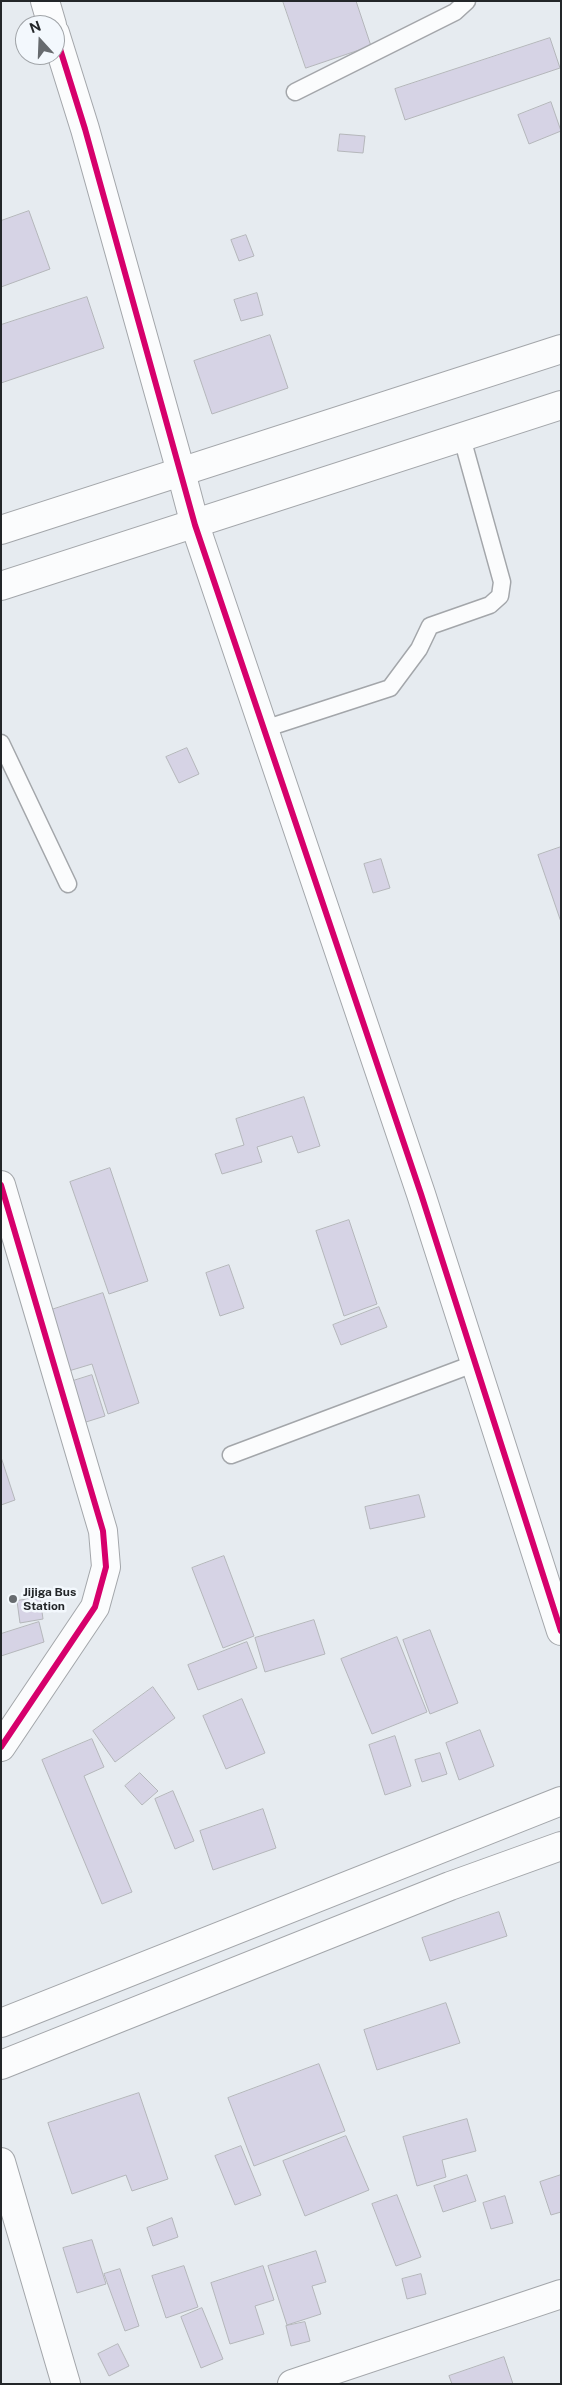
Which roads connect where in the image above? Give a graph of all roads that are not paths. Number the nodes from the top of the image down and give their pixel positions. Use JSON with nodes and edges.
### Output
{"nodes":[{"id":1,"x":45,"y":1,"type":"edge"},
{"id":2,"x":468,"y":1,"type":"edge"},
{"id":3,"x":49,"y":15,"type":"edge"},
{"id":4,"x":65,"y":65,"type":"edge"},
{"id":5,"x":295,"y":92,"type":"dead end"},
{"id":6,"x":561,"y":349,"type":"edge"},
{"id":7,"x":561,"y":405,"type":"edge"},
{"id":8,"x":462,"y":438,"type":"junction"},
{"id":9,"x":180,"y":472,"type":"junction"},
{"id":10,"x":195,"y":525,"type":"junction"},
{"id":11,"x":1,"y":530,"type":"edge"},
{"id":12,"x":1,"y":586,"type":"edge"},
{"id":13,"x":264,"y":729,"type":"junction"},
{"id":14,"x":1,"y":743,"type":"edge"},
{"id":15,"x":68,"y":884,"type":"dead end"},
{"id":16,"x":1,"y":1185,"type":"edge"},
{"id":17,"x":476,"y":1363,"type":"junction"},
{"id":18,"x":231,"y":1455,"type":"dead end"},
{"id":19,"x":561,"y":1631,"type":"edge"},
{"id":20,"x":1,"y":1747,"type":"edge"},
{"id":21,"x":561,"y":1801,"type":"edge"},
{"id":22,"x":561,"y":1846,"type":"edge"},
{"id":23,"x":1,"y":2023,"type":"edge"},
{"id":24,"x":1,"y":2065,"type":"edge"},
{"id":25,"x":1,"y":2162,"type":"edge"},
{"id":26,"x":561,"y":2294,"type":"edge"},
{"id":27,"x":66,"y":2384,"type":"edge"},
{"id":28,"x":292,"y":2384,"type":"edge"}],
"edges":[{"from":1,"to":3,"type":"main road"},
{"from":2,"to":5,"type":"lane"},
{"from":4,"to":9,"type":"main road"},
{"from":6,"to":9,"type":"main road"},
{"from":7,"to":8,"type":"main road"},
{"from":8,"to":10,"type":"main road"},
{"from":8,"to":13,"type":"lane"},
{"from":9,"to":10,"type":"main road"},
{"from":9,"to":11,"type":"main road"},
{"from":10,"to":12,"type":"main road"},
{"from":10,"to":13,"type":"main road"},
{"from":13,"to":17,"type":"main road"},
{"from":14,"to":15,"type":"lane"},
{"from":16,"to":20,"type":"main road"},
{"from":17,"to":18,"type":"lane"},
{"from":17,"to":19,"type":"main road"},
{"from":21,"to":23,"type":"main road"},
{"from":22,"to":24,"type":"main road"},
{"from":25,"to":27,"type":"main road"},
{"from":26,"to":28,"type":"main road"}]}
